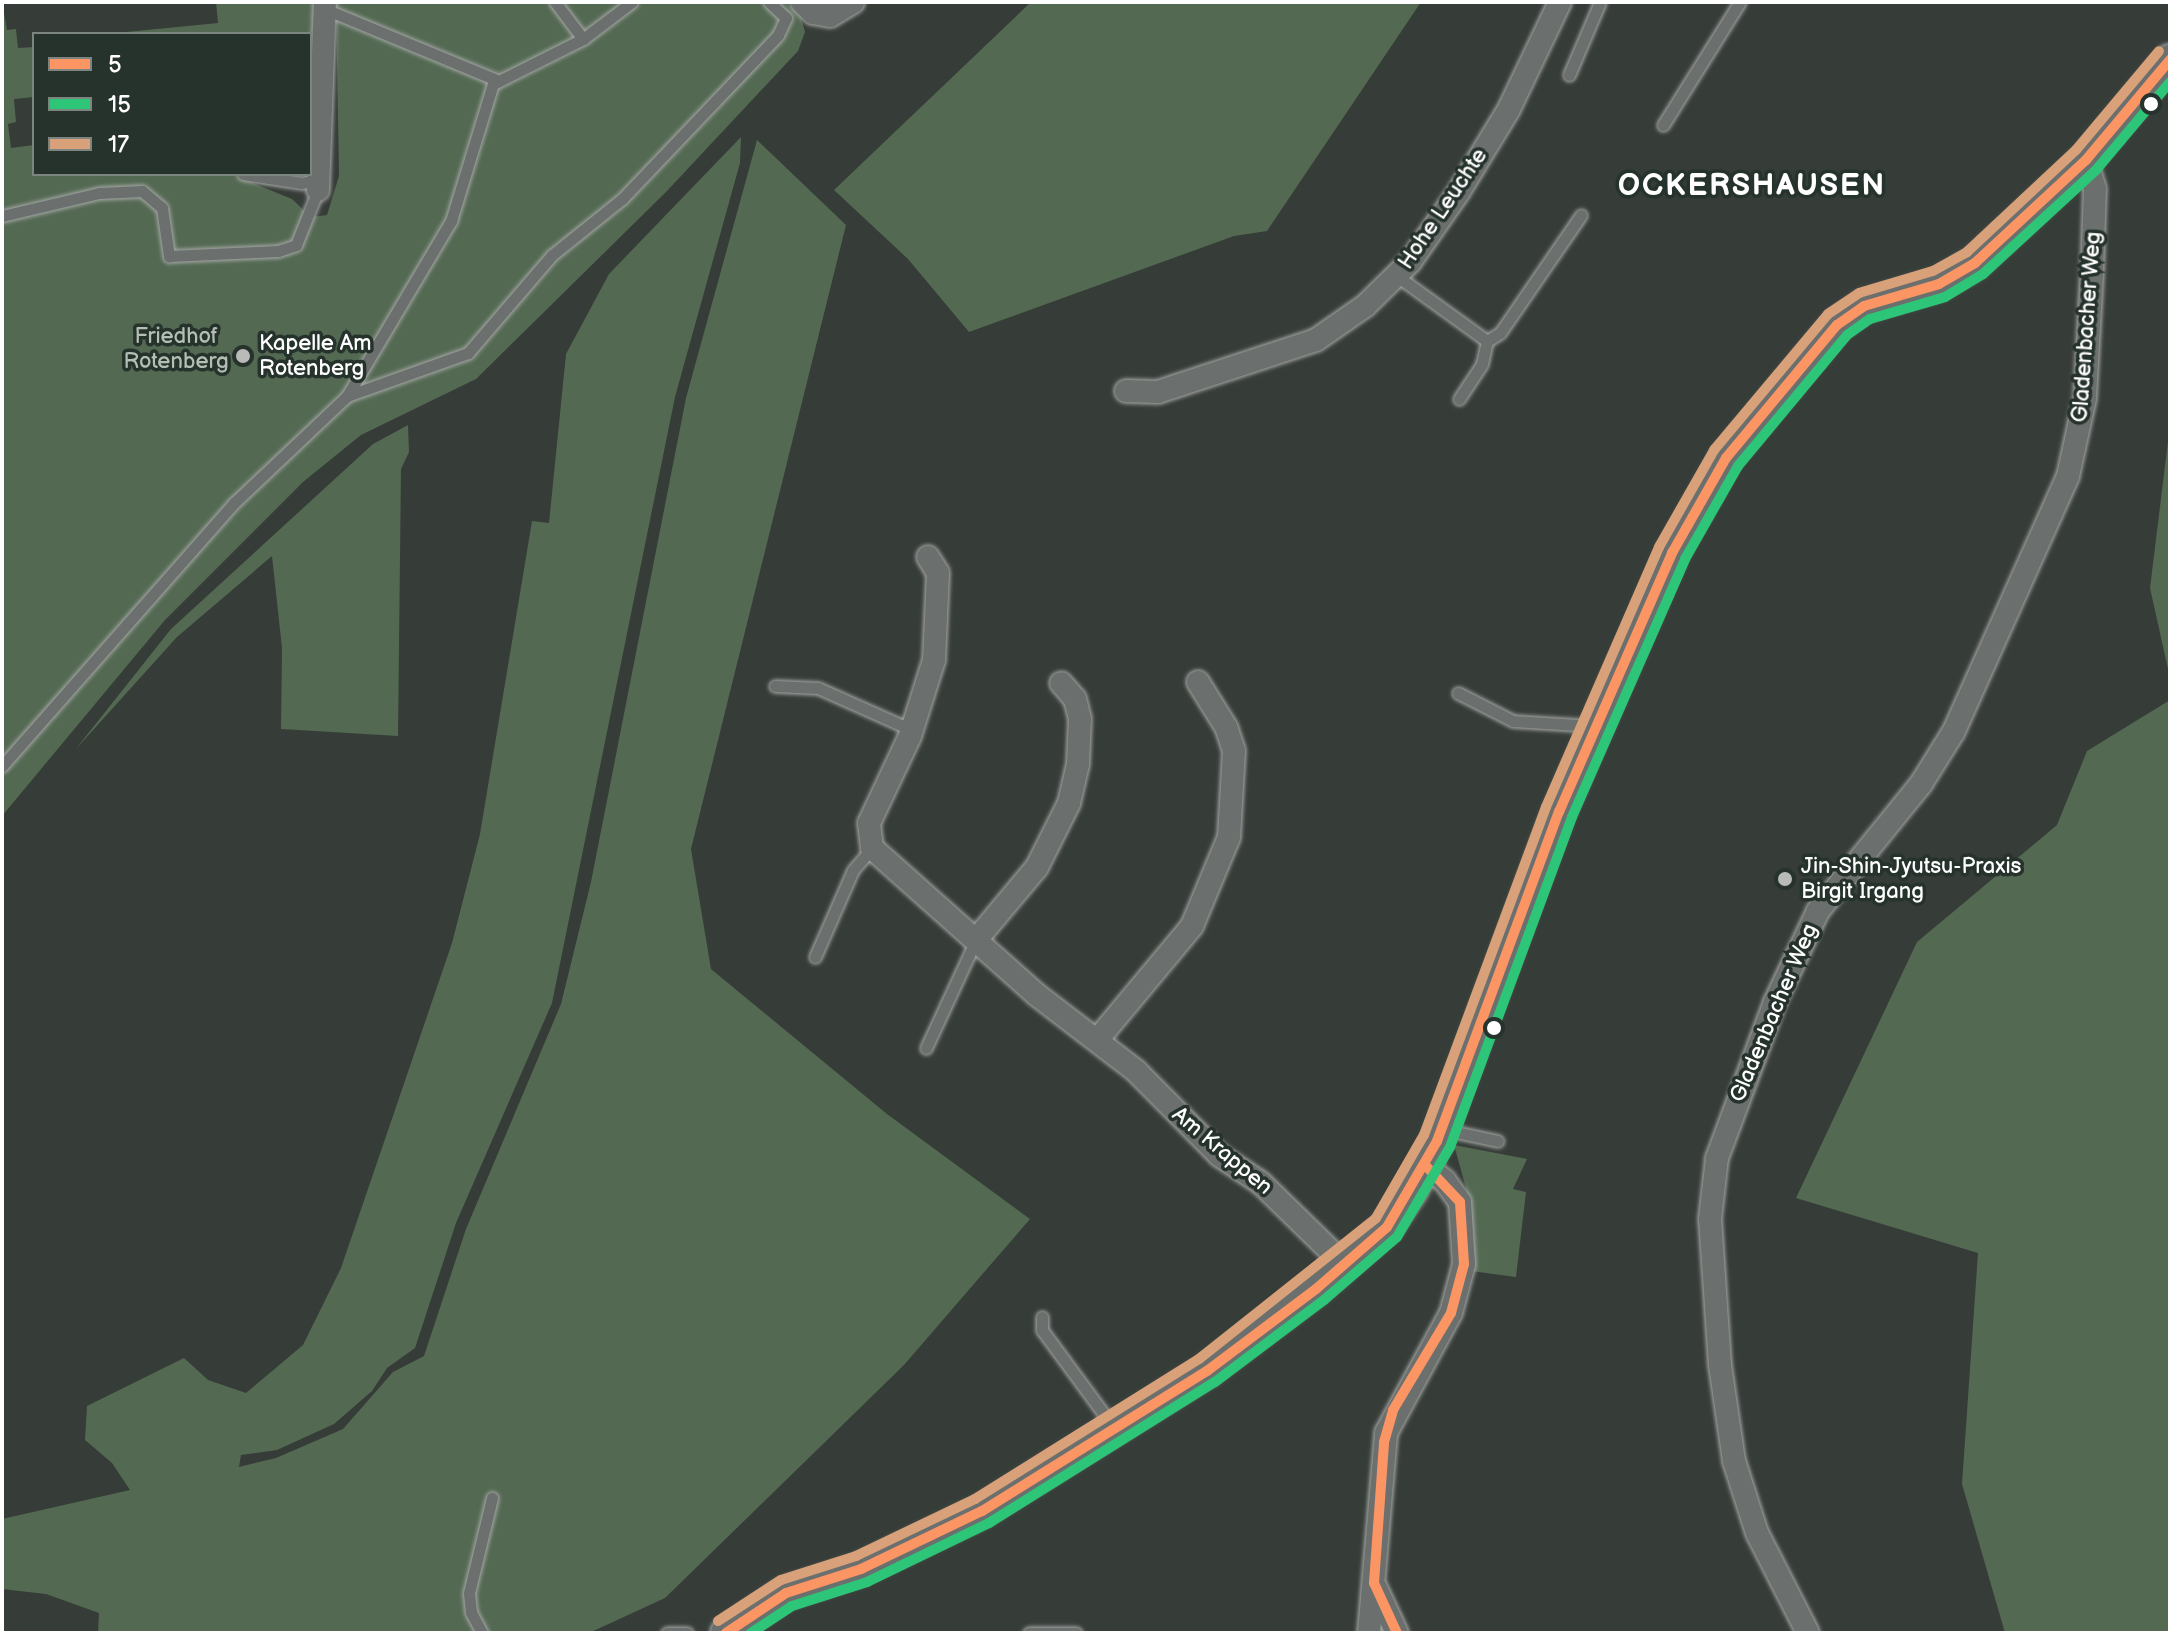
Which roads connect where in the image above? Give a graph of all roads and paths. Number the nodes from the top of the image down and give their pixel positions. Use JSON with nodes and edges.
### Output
{"nodes":[{"id":1,"x":555,"y":2,"type":"edge"},
{"id":2,"x":632,"y":2,"type":"edge"},
{"id":3,"x":769,"y":2,"type":"edge"},
{"id":4,"x":802,"y":2,"type":"edge"},
{"id":5,"x":853,"y":2,"type":"edge"},
{"id":6,"x":1560,"y":2,"type":"edge"},
{"id":7,"x":1600,"y":2,"type":"edge"},
{"id":8,"x":1740,"y":2,"type":"edge"},
{"id":9,"x":325,"y":5,"type":"edge"},
{"id":10,"x":583,"y":39,"type":"junction"},
{"id":11,"x":2170,"y":60,"type":"edge"},
{"id":12,"x":1569,"y":75,"type":"dead end"},
{"id":13,"x":499,"y":81,"type":"junction"},
{"id":14,"x":1663,"y":125,"type":"dead end"},
{"id":15,"x":2086,"y":160,"type":"junction"},
{"id":16,"x":256,"y":176,"type":"edge"},
{"id":17,"x":319,"y":185,"type":"junction"},
{"id":18,"x":1581,"y":215,"type":"dead end"},
{"id":19,"x":2,"y":216,"type":"edge"},
{"id":20,"x":1397,"y":276,"type":"junction"},
{"id":21,"x":1487,"y":341,"type":"junction"},
{"id":22,"x":1126,"y":391,"type":"dead end"},
{"id":23,"x":347,"y":396,"type":"junction"},
{"id":24,"x":1459,"y":399,"type":"dead end"},
{"id":25,"x":928,"y":557,"type":"dead end"},
{"id":26,"x":1198,"y":682,"type":"dead end"},
{"id":27,"x":1061,"y":683,"type":"dead end"},
{"id":28,"x":775,"y":686,"type":"dead end"},
{"id":29,"x":1458,"y":693,"type":"dead end"},
{"id":30,"x":1598,"y":726,"type":"junction"},
{"id":31,"x":912,"y":730,"type":"junction"},
{"id":32,"x":2,"y":766,"type":"edge"},
{"id":33,"x":872,"y":848,"type":"junction"},
{"id":34,"x":976,"y":940,"type":"junction"},
{"id":35,"x":815,"y":957,"type":"dead end"},
{"id":36,"x":1098,"y":1039,"type":"junction"},
{"id":37,"x":926,"y":1048,"type":"dead end"},
{"id":38,"x":1442,"y":1129,"type":"junction"},
{"id":39,"x":1498,"y":1141,"type":"dead end"},
{"id":40,"x":1426,"y":1166,"type":"junction"},
{"id":41,"x":1346,"y":1266,"type":"junction"},
{"id":42,"x":1042,"y":1317,"type":"dead end"},
{"id":43,"x":1115,"y":1429,"type":"junction"},
{"id":44,"x":492,"y":1498,"type":"dead end"},
{"id":45,"x":1374,"y":1583,"type":"junction"},
{"id":46,"x":482,"y":1633,"type":"edge"},
{"id":47,"x":667,"y":1633,"type":"edge"},
{"id":48,"x":687,"y":1633,"type":"edge"},
{"id":49,"x":726,"y":1633,"type":"edge"},
{"id":50,"x":1029,"y":1633,"type":"edge"},
{"id":51,"x":1076,"y":1633,"type":"edge"},
{"id":52,"x":1369,"y":1633,"type":"edge"},
{"id":53,"x":1397,"y":1633,"type":"edge"},
{"id":54,"x":1808,"y":1633,"type":"edge"}],
"edges":[{"from":1,"to":10,"type":"lane"},
{"from":2,"to":10,"type":"lane"},
{"from":3,"to":23,"type":"lane"},
{"from":4,"to":5,"type":"street"},
{"from":6,"to":20,"type":"street","name":"Hohe Leuchte"},
{"from":7,"to":12,"type":"lane"},
{"from":8,"to":14,"type":"lane"},
{"from":9,"to":13,"type":"lane"},
{"from":9,"to":17,"type":"street"},
{"from":10,"to":13,"type":"lane"},
{"from":11,"to":15,"type":"street"},
{"from":13,"to":23,"type":"lane"},
{"from":15,"to":30,"type":"street"},
{"from":15,"to":54,"type":"street","name":"Gladenbacher Weg"},
{"from":16,"to":17,"type":"lane"},
{"from":17,"to":19,"type":"lane"},
{"from":18,"to":21,"type":"lane"},
{"from":20,"to":21,"type":"lane"},
{"from":20,"to":22,"type":"street","name":"Hohe Leuchte"},
{"from":21,"to":24,"type":"lane"},
{"from":23,"to":32,"type":"lane"},
{"from":25,"to":31,"type":"street"},
{"from":26,"to":36,"type":"street"},
{"from":27,"to":34,"type":"street"},
{"from":28,"to":31,"type":"lane"},
{"from":29,"to":30,"type":"lane"},
{"from":30,"to":38,"type":"street"},
{"from":31,"to":33,"type":"street"},
{"from":33,"to":34,"type":"street","name":"Am Krappen"},
{"from":33,"to":35,"type":"lane"},
{"from":34,"to":36,"type":"street","name":"Am Krappen"},
{"from":34,"to":37,"type":"lane"},
{"from":36,"to":41,"type":"street","name":"Am Krappen"},
{"from":38,"to":39,"type":"lane"},
{"from":38,"to":40,"type":"street"},
{"from":40,"to":41,"type":"street"},
{"from":40,"to":45,"type":"street"},
{"from":41,"to":43,"type":"street"},
{"from":42,"to":43,"type":"lane"},
{"from":43,"to":49,"type":"street"},
{"from":44,"to":46,"type":"lane"},
{"from":45,"to":52,"type":"street"},
{"from":45,"to":53,"type":"street"},
{"from":47,"to":48,"type":"lane"},
{"from":50,"to":51,"type":"lane"}]}
